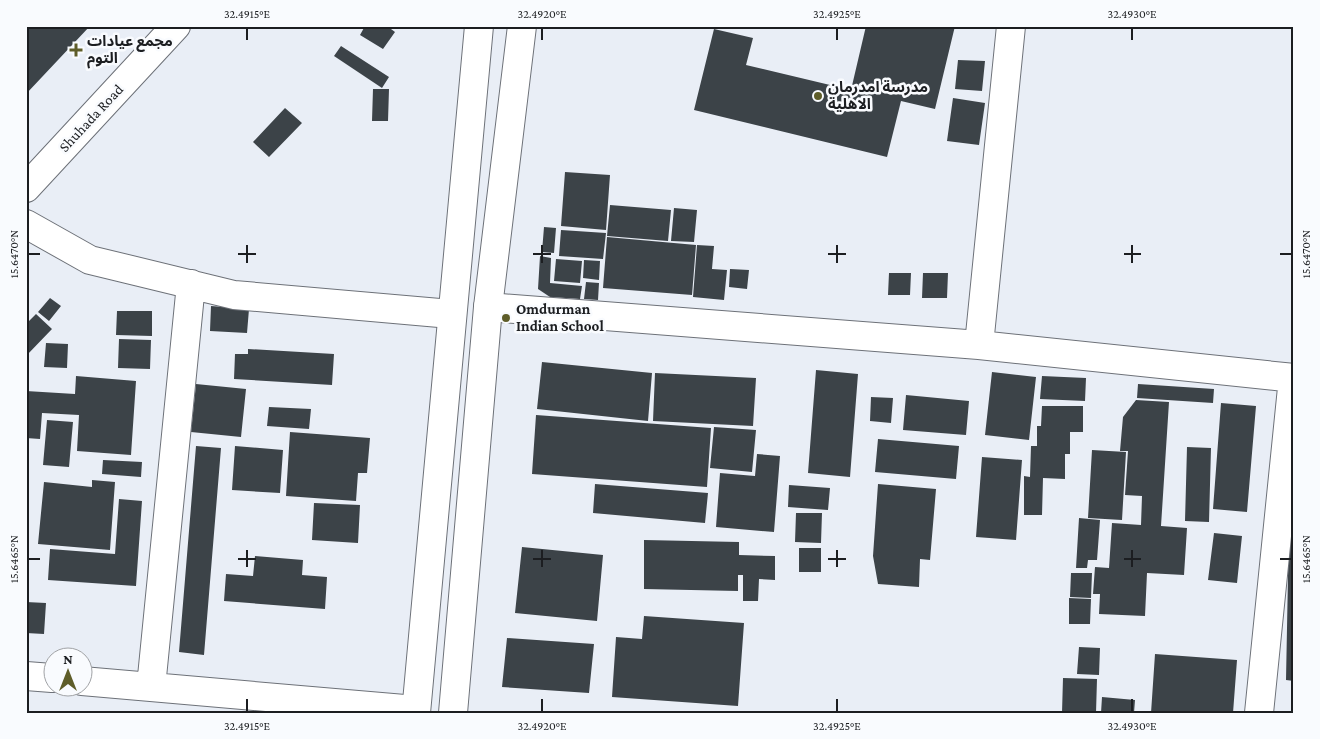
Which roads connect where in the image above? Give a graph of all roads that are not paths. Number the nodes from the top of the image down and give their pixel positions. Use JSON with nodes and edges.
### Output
{"nodes":[{"id":1,"x":176,"y":26,"type":"edge"},
{"id":2,"x":478,"y":26,"type":"edge"},
{"id":3,"x":522,"y":26,"type":"edge"},
{"id":4,"x":1012,"y":26,"type":"edge"},
{"id":5,"x":26,"y":188,"type":"edge"},
{"id":6,"x":26,"y":224,"type":"edge"},
{"id":7,"x":191,"y":284,"type":"junction"},
{"id":8,"x":488,"y":307,"type":"junction"},
{"id":9,"x":451,"y":314,"type":"junction"},
{"id":10,"x":979,"y":345,"type":"junction"},
{"id":11,"x":1293,"y":378,"type":"edge"},
{"id":12,"x":26,"y":676,"type":"edge"},
{"id":13,"x":42,"y":677,"type":"edge"},
{"id":14,"x":92,"y":682,"type":"edge"},
{"id":15,"x":151,"y":686,"type":"junction"},
{"id":16,"x":416,"y":712,"type":"edge"},
{"id":17,"x":453,"y":713,"type":"edge"},
{"id":18,"x":1259,"y":713,"type":"edge"}],
"edges":[{"from":1,"to":5,"type":"street","name":"Shuhada Road"},
{"from":2,"to":9,"type":"street"},
{"from":3,"to":8,"type":"street"},
{"from":4,"to":10,"type":"street"},
{"from":6,"to":7,"type":"street"},
{"from":7,"to":9,"type":"street"},
{"from":7,"to":15,"type":"street"},
{"from":8,"to":10,"type":"street"},
{"from":8,"to":17,"type":"street"},
{"from":9,"to":16,"type":"street"},
{"from":10,"to":11,"type":"street"},
{"from":11,"to":18,"type":"street"},
{"from":12,"to":13,"type":"street"},
{"from":14,"to":15,"type":"street"},
{"from":15,"to":16,"type":"street"}]}
